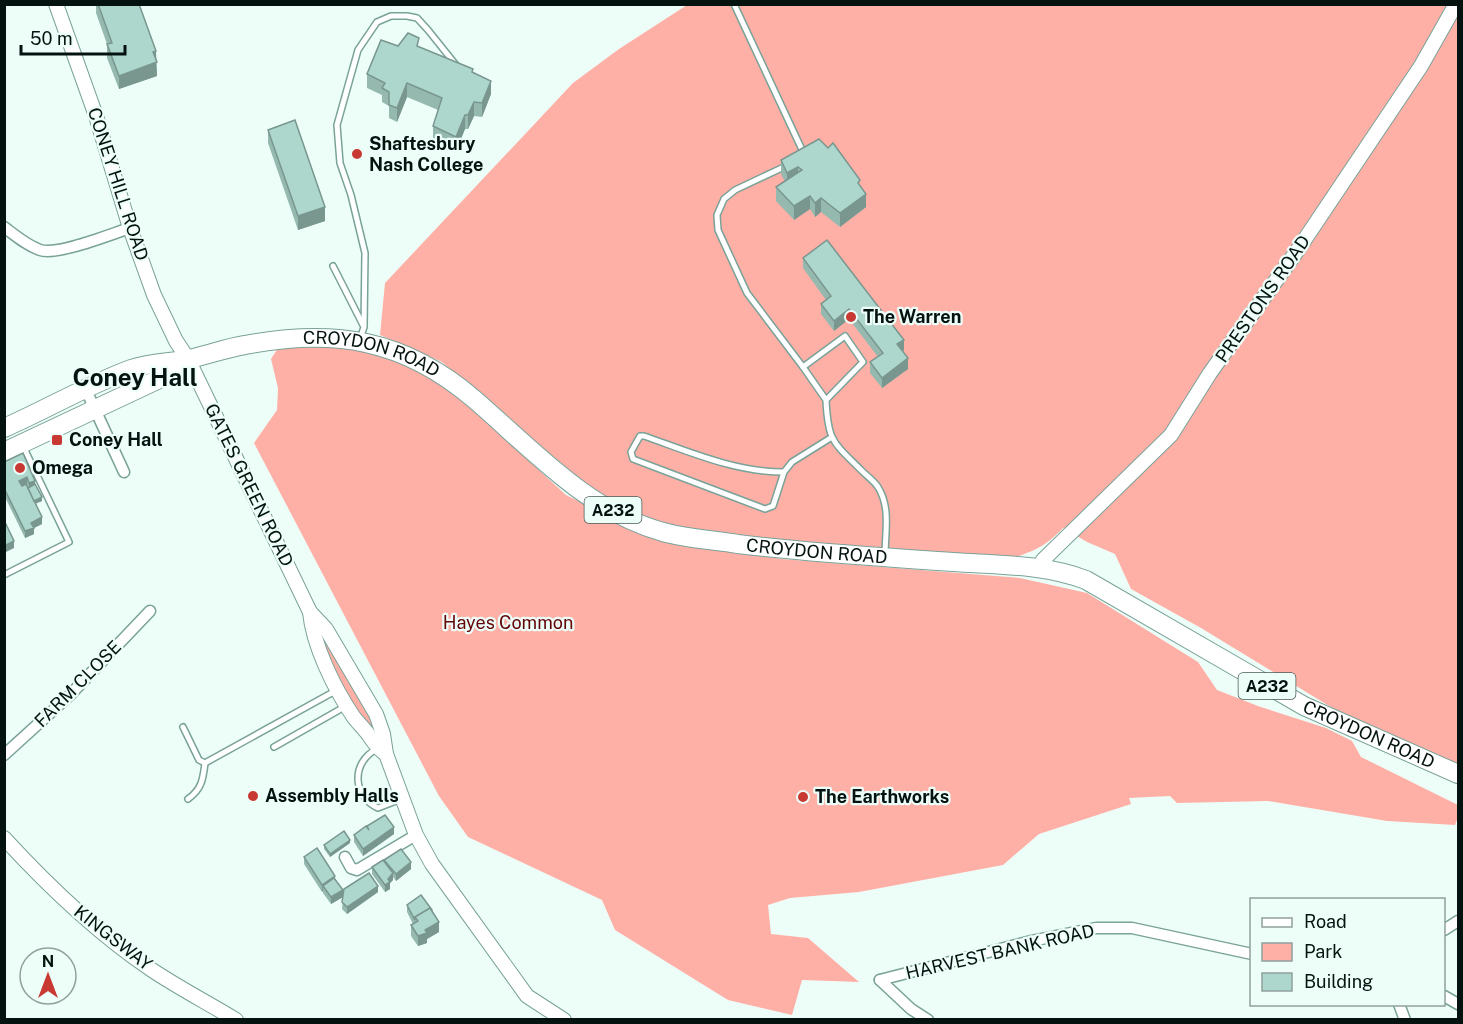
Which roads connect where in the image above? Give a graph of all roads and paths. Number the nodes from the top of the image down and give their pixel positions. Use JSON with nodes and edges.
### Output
{"nodes":[{"id":1,"x":57,"y":4,"type":"edge"},
{"id":2,"x":734,"y":4,"type":"edge"},
{"id":3,"x":1456,"y":4,"type":"edge"},
{"id":4,"x":456,"y":65,"type":"edge"},
{"id":5,"x":4,"y":227,"type":"edge"},
{"id":6,"x":130,"y":228,"type":"junction"},
{"id":7,"x":333,"y":266,"type":"dead end"},
{"id":8,"x":362,"y":333,"type":"junction"},
{"id":9,"x":188,"y":359,"type":"junction"},
{"id":10,"x":803,"y":367,"type":"junction"},
{"id":11,"x":86,"y":390,"type":"junction"},
{"id":12,"x":826,"y":400,"type":"junction"},
{"id":13,"x":96,"y":409,"type":"junction"},
{"id":14,"x":4,"y":428,"type":"edge"},
{"id":15,"x":832,"y":437,"type":"junction"},
{"id":16,"x":22,"y":444,"type":"junction"},
{"id":17,"x":4,"y":452,"type":"edge"},
{"id":18,"x":124,"y":472,"type":"dead end"},
{"id":19,"x":784,"y":472,"type":"junction"},
{"id":20,"x":885,"y":557,"type":"junction"},
{"id":21,"x":1039,"y":568,"type":"junction"},
{"id":22,"x":4,"y":575,"type":"edge"},
{"id":23,"x":150,"y":611,"type":"dead end"},
{"id":24,"x":310,"y":612,"type":"junction"},
{"id":25,"x":338,"y":689,"type":"junction"},
{"id":26,"x":347,"y":705,"type":"junction"},
{"id":27,"x":183,"y":727,"type":"dead end"},
{"id":28,"x":274,"y":747,"type":"dead end"},
{"id":29,"x":382,"y":752,"type":"junction"},
{"id":30,"x":4,"y":755,"type":"edge"},
{"id":31,"x":205,"y":763,"type":"junction"},
{"id":32,"x":1458,"y":774,"type":"edge"},
{"id":33,"x":188,"y":799,"type":"dead end"},
{"id":34,"x":403,"y":799,"type":"junction"},
{"id":35,"x":416,"y":835,"type":"junction"},
{"id":36,"x":4,"y":838,"type":"edge"},
{"id":37,"x":345,"y":857,"type":"dead end"},
{"id":38,"x":1458,"y":921,"type":"edge"},
{"id":39,"x":1445,"y":929,"type":"edge"},
{"id":40,"x":1250,"y":954,"type":"edge"},
{"id":41,"x":236,"y":1020,"type":"edge"},
{"id":42,"x":564,"y":1020,"type":"edge"},
{"id":43,"x":928,"y":1020,"type":"edge"}],
"edges":[{"from":1,"to":6,"type":"street","name":"CONEY HILL ROAD"},
{"from":2,"to":10,"type":"lane"},
{"from":3,"to":21,"type":"street","name":"PRESTONS ROAD"},
{"from":4,"to":8,"type":"lane"},
{"from":5,"to":6,"type":"street"},
{"from":6,"to":9,"type":"street","name":"CONEY HILL ROAD"},
{"from":7,"to":8,"type":"lane"},
{"from":8,"to":9,"type":"highway","name":"CROYDON ROAD","number":"A232"},
{"from":8,"to":20,"type":"highway","name":"CROYDON ROAD","number":"A232"},
{"from":9,"to":11,"type":"highway","name":"CROYDON ROAD","number":"A232"},
{"from":9,"to":13,"type":"highway","name":"CROYDON ROAD","number":"A232"},
{"from":9,"to":24,"type":"street","name":"GATES GREEN ROAD"},
{"from":10,"to":12,"type":"lane"},
{"from":10,"to":12,"type":"lane"},
{"from":11,"to":13,"type":"street"},
{"from":11,"to":14,"type":"highway","name":"CROYDON ROAD","number":"A232"},
{"from":12,"to":15,"type":"lane"},
{"from":13,"to":16,"type":"highway","name":"CROYDON ROAD","number":"A232"},
{"from":13,"to":18,"type":"street"},
{"from":15,"to":19,"type":"lane"},
{"from":15,"to":20,"type":"lane"},
{"from":16,"to":17,"type":"highway","name":"CROYDON ROAD","number":"A232"},
{"from":16,"to":22,"type":"lane"},
{"from":19,"to":19,"type":"lane"},
{"from":20,"to":21,"type":"highway","name":"CROYDON ROAD","number":"A232"},
{"from":21,"to":32,"type":"highway","name":"CROYDON ROAD","number":"A232"},
{"from":23,"to":30,"type":"street","name":"FARM CLOSE"},
{"from":24,"to":25,"type":"street","name":"GATES GREEN ROAD"},
{"from":24,"to":29,"type":"street","name":"GATES GREEN ROAD"},
{"from":25,"to":26,"type":"street","name":"GATES GREEN ROAD"},
{"from":25,"to":31,"type":"lane"},
{"from":26,"to":28,"type":"lane"},
{"from":26,"to":29,"type":"street","name":"GATES GREEN ROAD"},
{"from":27,"to":31,"type":"lane"},
{"from":29,"to":34,"type":"street","name":"GATES GREEN ROAD"},
{"from":29,"to":34,"type":"lane"},
{"from":31,"to":33,"type":"lane"},
{"from":34,"to":35,"type":"street","name":"GATES GREEN ROAD"},
{"from":35,"to":37,"type":"street"},
{"from":35,"to":42,"type":"street","name":"GATES GREEN ROAD"},
{"from":36,"to":41,"type":"street","name":"KINGSWAY"},
{"from":38,"to":39,"type":"street"},
{"from":40,"to":43,"type":"street","name":"HARVEST BANK ROAD"}]}
